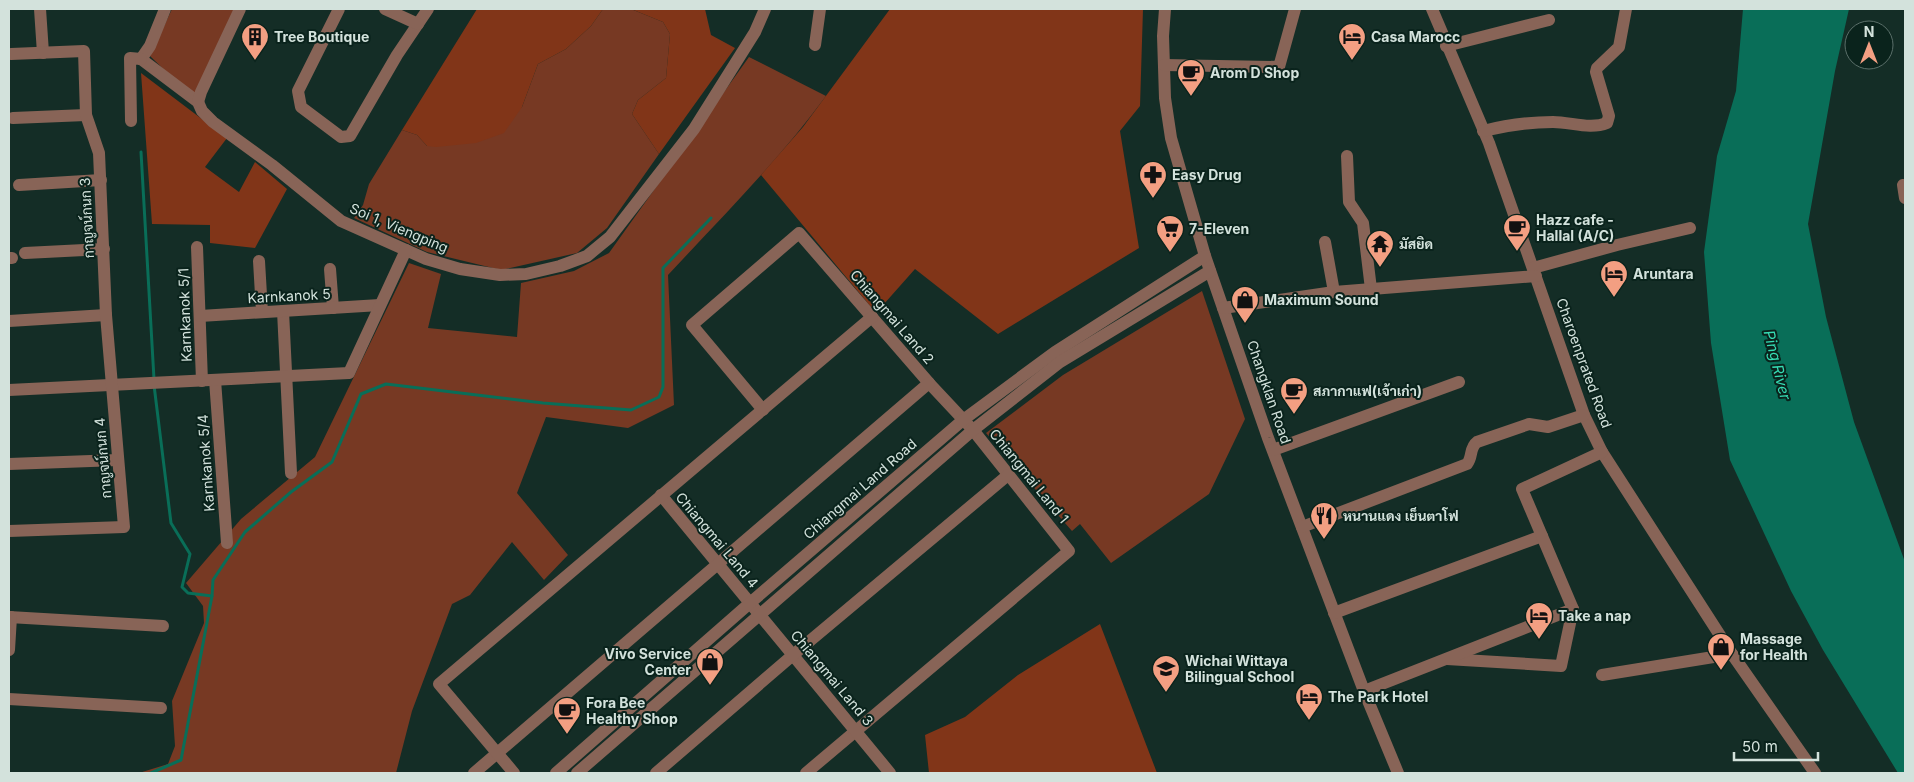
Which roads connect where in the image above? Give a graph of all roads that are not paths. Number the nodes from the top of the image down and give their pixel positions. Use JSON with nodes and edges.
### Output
{"nodes":[{"id":1,"x":40,"y":9,"type":"edge"},
{"id":2,"x":165,"y":9,"type":"edge"},
{"id":3,"x":240,"y":9,"type":"edge"},
{"id":4,"x":338,"y":9,"type":"edge"},
{"id":5,"x":385,"y":9,"type":"edge"},
{"id":6,"x":428,"y":9,"type":"edge"},
{"id":7,"x":765,"y":9,"type":"edge"},
{"id":8,"x":820,"y":9,"type":"edge"},
{"id":9,"x":1164,"y":9,"type":"edge"},
{"id":10,"x":1295,"y":9,"type":"edge"},
{"id":11,"x":1432,"y":9,"type":"edge"},
{"id":12,"x":1626,"y":9,"type":"edge"},
{"id":13,"x":1549,"y":20,"type":"dead end"},
{"id":14,"x":418,"y":24,"type":"junction"},
{"id":15,"x":815,"y":45,"type":"dead end"},
{"id":16,"x":1446,"y":46,"type":"junction"},
{"id":17,"x":43,"y":53,"type":"junction"},
{"id":18,"x":11,"y":54,"type":"dead end"},
{"id":19,"x":141,"y":59,"type":"junction"},
{"id":20,"x":1164,"y":65,"type":"junction"},
{"id":21,"x":198,"y":102,"type":"junction"},
{"id":22,"x":86,"y":115,"type":"junction"},
{"id":23,"x":13,"y":118,"type":"dead end"},
{"id":24,"x":131,"y":121,"type":"dead end"},
{"id":25,"x":1483,"y":130,"type":"junction"},
{"id":26,"x":1346,"y":156,"type":"dead end"},
{"id":27,"x":101,"y":180,"type":"junction"},
{"id":28,"x":19,"y":185,"type":"dead end"},
{"id":29,"x":1903,"y":185,"type":"dead end"},
{"id":30,"x":1905,"y":198,"type":"edge"},
{"id":31,"x":1690,"y":228,"type":"dead end"},
{"id":32,"x":1325,"y":242,"type":"dead end"},
{"id":33,"x":197,"y":247,"type":"dead end"},
{"id":34,"x":104,"y":249,"type":"junction"},
{"id":35,"x":406,"y":250,"type":"junction"},
{"id":36,"x":25,"y":253,"type":"dead end"},
{"id":37,"x":1205,"y":256,"type":"junction"},
{"id":38,"x":259,"y":261,"type":"dead end"},
{"id":39,"x":330,"y":269,"type":"dead end"},
{"id":40,"x":1210,"y":271,"type":"junction"},
{"id":41,"x":1534,"y":272,"type":"junction"},
{"id":42,"x":1370,"y":289,"type":"junction"},
{"id":43,"x":1334,"y":292,"type":"junction"},
{"id":44,"x":380,"y":305,"type":"junction"},
{"id":45,"x":333,"y":308,"type":"junction"},
{"id":46,"x":1223,"y":308,"type":"junction"},
{"id":47,"x":283,"y":311,"type":"junction"},
{"id":48,"x":262,"y":312,"type":"junction"},
{"id":49,"x":106,"y":315,"type":"junction"},
{"id":50,"x":200,"y":316,"type":"junction"},
{"id":51,"x":872,"y":317,"type":"junction"},
{"id":52,"x":9,"y":322,"type":"edge"},
{"id":53,"x":287,"y":377,"type":"junction"},
{"id":54,"x":209,"y":381,"type":"junction"},
{"id":55,"x":1459,"y":382,"type":"dead end"},
{"id":56,"x":929,"y":383,"type":"junction"},
{"id":57,"x":112,"y":385,"type":"junction"},
{"id":58,"x":9,"y":390,"type":"edge"},
{"id":59,"x":762,"y":410,"type":"junction"},
{"id":60,"x":1584,"y":415,"type":"junction"},
{"id":61,"x":963,"y":420,"type":"junction"},
{"id":62,"x":973,"y":430,"type":"junction"},
{"id":63,"x":1272,"y":450,"type":"junction"},
{"id":64,"x":1602,"y":452,"type":"junction"},
{"id":65,"x":118,"y":460,"type":"junction"},
{"id":66,"x":9,"y":464,"type":"edge"},
{"id":67,"x":291,"y":473,"type":"dead end"},
{"id":68,"x":1008,"y":475,"type":"junction"},
{"id":69,"x":661,"y":495,"type":"junction"},
{"id":70,"x":1302,"y":527,"type":"junction"},
{"id":71,"x":9,"y":531,"type":"edge"},
{"id":72,"x":1542,"y":536,"type":"junction"},
{"id":73,"x":227,"y":543,"type":"dead end"},
{"id":74,"x":718,"y":563,"type":"junction"},
{"id":75,"x":750,"y":603,"type":"junction"},
{"id":76,"x":1573,"y":609,"type":"junction"},
{"id":77,"x":1334,"y":613,"type":"junction"},
{"id":78,"x":760,"y":615,"type":"junction"},
{"id":79,"x":10,"y":617,"type":"edge"},
{"id":80,"x":163,"y":626,"type":"dead end"},
{"id":81,"x":9,"y":650,"type":"edge"},
{"id":82,"x":1732,"y":654,"type":"junction"},
{"id":83,"x":793,"y":655,"type":"junction"},
{"id":84,"x":1447,"y":659,"type":"junction"},
{"id":85,"x":1602,"y":675,"type":"dead end"},
{"id":86,"x":1364,"y":691,"type":"junction"},
{"id":87,"x":9,"y":699,"type":"edge"},
{"id":88,"x":161,"y":708,"type":"dead end"},
{"id":89,"x":856,"y":731,"type":"junction"},
{"id":90,"x":497,"y":753,"type":"junction"},
{"id":91,"x":474,"y":773,"type":"edge"},
{"id":92,"x":514,"y":773,"type":"edge"},
{"id":93,"x":556,"y":773,"type":"edge"},
{"id":94,"x":577,"y":773,"type":"edge"},
{"id":95,"x":656,"y":773,"type":"edge"},
{"id":96,"x":806,"y":773,"type":"edge"},
{"id":97,"x":890,"y":773,"type":"edge"},
{"id":98,"x":1398,"y":773,"type":"edge"},
{"id":99,"x":1815,"y":773,"type":"edge"}],
"edges":[{"from":1,"to":17,"type":"street"},
{"from":2,"to":19,"type":"street"},
{"from":3,"to":21,"type":"street"},
{"from":4,"to":14,"type":"street"},
{"from":5,"to":14,"type":"street"},
{"from":6,"to":14,"type":"street"},
{"from":7,"to":35,"type":"street","name":"Soi 1, Viengping"},
{"from":8,"to":15,"type":"street"},
{"from":9,"to":20,"type":"street","name":"Changklan Road"},
{"from":10,"to":20,"type":"street"},
{"from":11,"to":16,"type":"street","name":"Charoenprated Road"},
{"from":12,"to":25,"type":"street"},
{"from":13,"to":16,"type":"street"},
{"from":16,"to":25,"type":"street","name":"Charoenprated Road"},
{"from":17,"to":18,"type":"street"},
{"from":17,"to":22,"type":"street","name":"กาญจน์กนก 3"},
{"from":19,"to":21,"type":"street","name":"Soi 1, Viengping"},
{"from":19,"to":24,"type":"street"},
{"from":20,"to":37,"type":"street","name":"Changklan Road"},
{"from":21,"to":35,"type":"street","name":"Soi 1, Viengping"},
{"from":22,"to":23,"type":"street"},
{"from":22,"to":27,"type":"street","name":"กาญจน์กนก 3"},
{"from":25,"to":41,"type":"street","name":"Charoenprated Road"},
{"from":26,"to":42,"type":"street"},
{"from":27,"to":28,"type":"street"},
{"from":27,"to":34,"type":"street","name":"กาญจน์กนก 3"},
{"from":29,"to":30,"type":"street"},
{"from":31,"to":41,"type":"street"},
{"from":32,"to":43,"type":"street"},
{"from":33,"to":50,"type":"street","name":"Karnkanok 5/1"},
{"from":34,"to":36,"type":"street"},
{"from":34,"to":49,"type":"street","name":"กาญจน์กนก 3"},
{"from":35,"to":44,"type":"street"},
{"from":37,"to":40,"type":"street","name":"Changklan Road"},
{"from":37,"to":61,"type":"street","name":"Chiangmai Land Road"},
{"from":38,"to":48,"type":"street"},
{"from":39,"to":45,"type":"street"},
{"from":40,"to":46,"type":"street","name":"Changklan Road"},
{"from":40,"to":62,"type":"street"},
{"from":41,"to":42,"type":"street"},
{"from":41,"to":60,"type":"street","name":"Charoenprated Road"},
{"from":42,"to":43,"type":"street"},
{"from":43,"to":46,"type":"street"},
{"from":44,"to":45,"type":"street","name":"Karnkanok 5"},
{"from":44,"to":53,"type":"street"},
{"from":45,"to":47,"type":"street","name":"Karnkanok 5"},
{"from":46,"to":63,"type":"street","name":"Changklan Road"},
{"from":47,"to":48,"type":"street","name":"Karnkanok 5"},
{"from":47,"to":53,"type":"street"},
{"from":48,"to":50,"type":"street","name":"Karnkanok 5"},
{"from":49,"to":52,"type":"street"},
{"from":49,"to":57,"type":"street","name":"กาญจน์กนก 3"},
{"from":50,"to":54,"type":"street","name":"Karnkanok 5/1"},
{"from":51,"to":56,"type":"street","name":"Chiangmai Land 2"},
{"from":51,"to":59,"type":"street"},
{"from":51,"to":59,"type":"street","name":"Chiangmai Land 2"},
{"from":53,"to":54,"type":"street"},
{"from":53,"to":67,"type":"street"},
{"from":54,"to":57,"type":"street"},
{"from":54,"to":73,"type":"street","name":"Karnkanok 5/4"},
{"from":55,"to":63,"type":"street"},
{"from":56,"to":61,"type":"street","name":"Chiangmai Land 2"},
{"from":56,"to":74,"type":"street"},
{"from":57,"to":58,"type":"street"},
{"from":57,"to":65,"type":"street","name":"กาญจน์กนก 4"},
{"from":59,"to":69,"type":"street"},
{"from":60,"to":64,"type":"street","name":"Charoenprated Road"},
{"from":60,"to":70,"type":"street"},
{"from":61,"to":62,"type":"street","name":"Chiangmai Land 1"},
{"from":61,"to":75,"type":"street","name":"Chiangmai Land Road"},
{"from":62,"to":68,"type":"street","name":"Chiangmai Land 1"},
{"from":62,"to":78,"type":"street"},
{"from":63,"to":70,"type":"street","name":"Changklan Road"},
{"from":64,"to":72,"type":"street"},
{"from":64,"to":82,"type":"street","name":"Charoenprated Road"},
{"from":65,"to":66,"type":"street"},
{"from":65,"to":71,"type":"street","name":"กาญจน์กนก 4"},
{"from":68,"to":83,"type":"street"},
{"from":68,"to":89,"type":"street","name":"Chiangmai Land 1"},
{"from":69,"to":74,"type":"street","name":"Chiangmai Land 4"},
{"from":69,"to":90,"type":"street"},
{"from":70,"to":77,"type":"street","name":"Changklan Road"},
{"from":72,"to":76,"type":"street"},
{"from":72,"to":77,"type":"street"},
{"from":74,"to":75,"type":"street","name":"Chiangmai Land 4"},
{"from":74,"to":90,"type":"street"},
{"from":75,"to":78,"type":"street","name":"Chiangmai Land 3"},
{"from":75,"to":93,"type":"street","name":"Chiangmai Land Road"},
{"from":76,"to":84,"type":"street"},
{"from":76,"to":84,"type":"street"},
{"from":77,"to":86,"type":"street","name":"Changklan Road"},
{"from":78,"to":83,"type":"street","name":"Chiangmai Land 3"},
{"from":78,"to":94,"type":"street"},
{"from":79,"to":80,"type":"street"},
{"from":79,"to":81,"type":"street"},
{"from":82,"to":85,"type":"street"},
{"from":82,"to":99,"type":"street","name":"Charoenprated Road"},
{"from":83,"to":89,"type":"street","name":"Chiangmai Land 3"},
{"from":83,"to":95,"type":"street"},
{"from":84,"to":86,"type":"street"},
{"from":86,"to":98,"type":"street","name":"Changklan Road"},
{"from":87,"to":88,"type":"street"},
{"from":89,"to":96,"type":"street"},
{"from":89,"to":97,"type":"street","name":"Chiangmai Land 3"},
{"from":90,"to":91,"type":"street"},
{"from":90,"to":92,"type":"street"}]}
